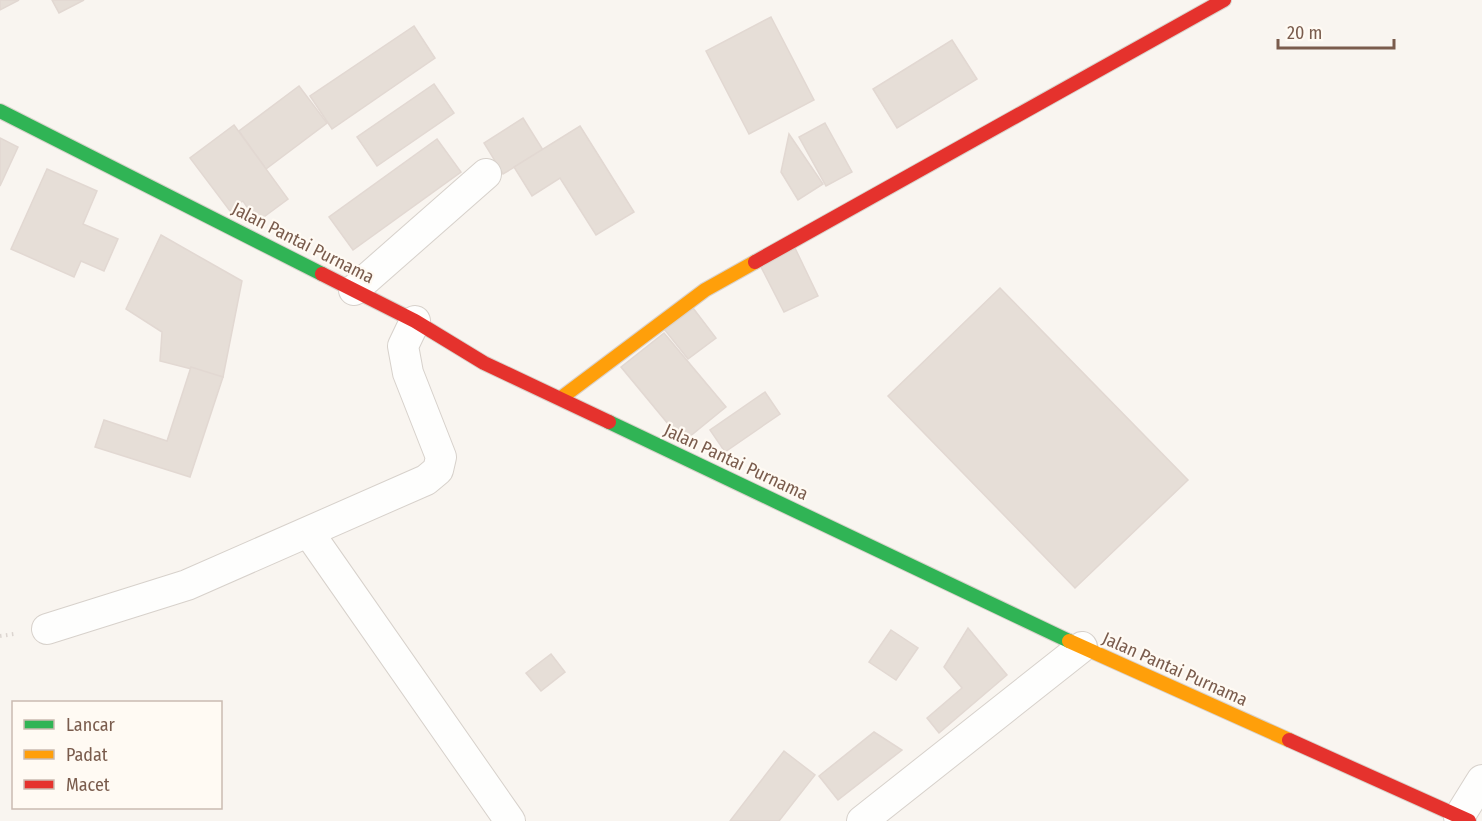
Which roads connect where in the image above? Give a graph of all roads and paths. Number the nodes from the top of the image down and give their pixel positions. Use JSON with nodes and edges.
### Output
{"nodes":[{"id":1,"x":1224,"y":0,"type":"edge"},
{"id":2,"x":0,"y":111,"type":"edge"},
{"id":3,"x":486,"y":174,"type":"dead end"},
{"id":4,"x":354,"y":290,"type":"junction"},
{"id":5,"x":415,"y":321,"type":"junction"},
{"id":6,"x":561,"y":398,"type":"junction"},
{"id":7,"x":309,"y":533,"type":"junction"},
{"id":8,"x":47,"y":629,"type":"dead end"},
{"id":9,"x":1082,"y":646,"type":"junction"},
{"id":10,"x":1482,"y":780,"type":"edge"},
{"id":11,"x":1464,"y":819,"type":"edge"},
{"id":12,"x":510,"y":821,"type":"edge"},
{"id":13,"x":862,"y":821,"type":"edge"}],
"edges":[{"from":1,"to":6,"type":"street"},
{"from":2,"to":4,"type":"street","name":"Jalan Pantai Purnama"},
{"from":3,"to":4,"type":"street"},
{"from":4,"to":5,"type":"street","name":"Jalan Pantai Purnama"},
{"from":5,"to":6,"type":"street","name":"Jalan Pantai Purnama"},
{"from":5,"to":7,"type":"street"},
{"from":6,"to":9,"type":"street","name":"Jalan Pantai Purnama"},
{"from":7,"to":8,"type":"street"},
{"from":7,"to":12,"type":"street"},
{"from":9,"to":11,"type":"street","name":"Jalan Pantai Purnama"},
{"from":9,"to":13,"type":"street"},
{"from":10,"to":11,"type":"street"}]}
